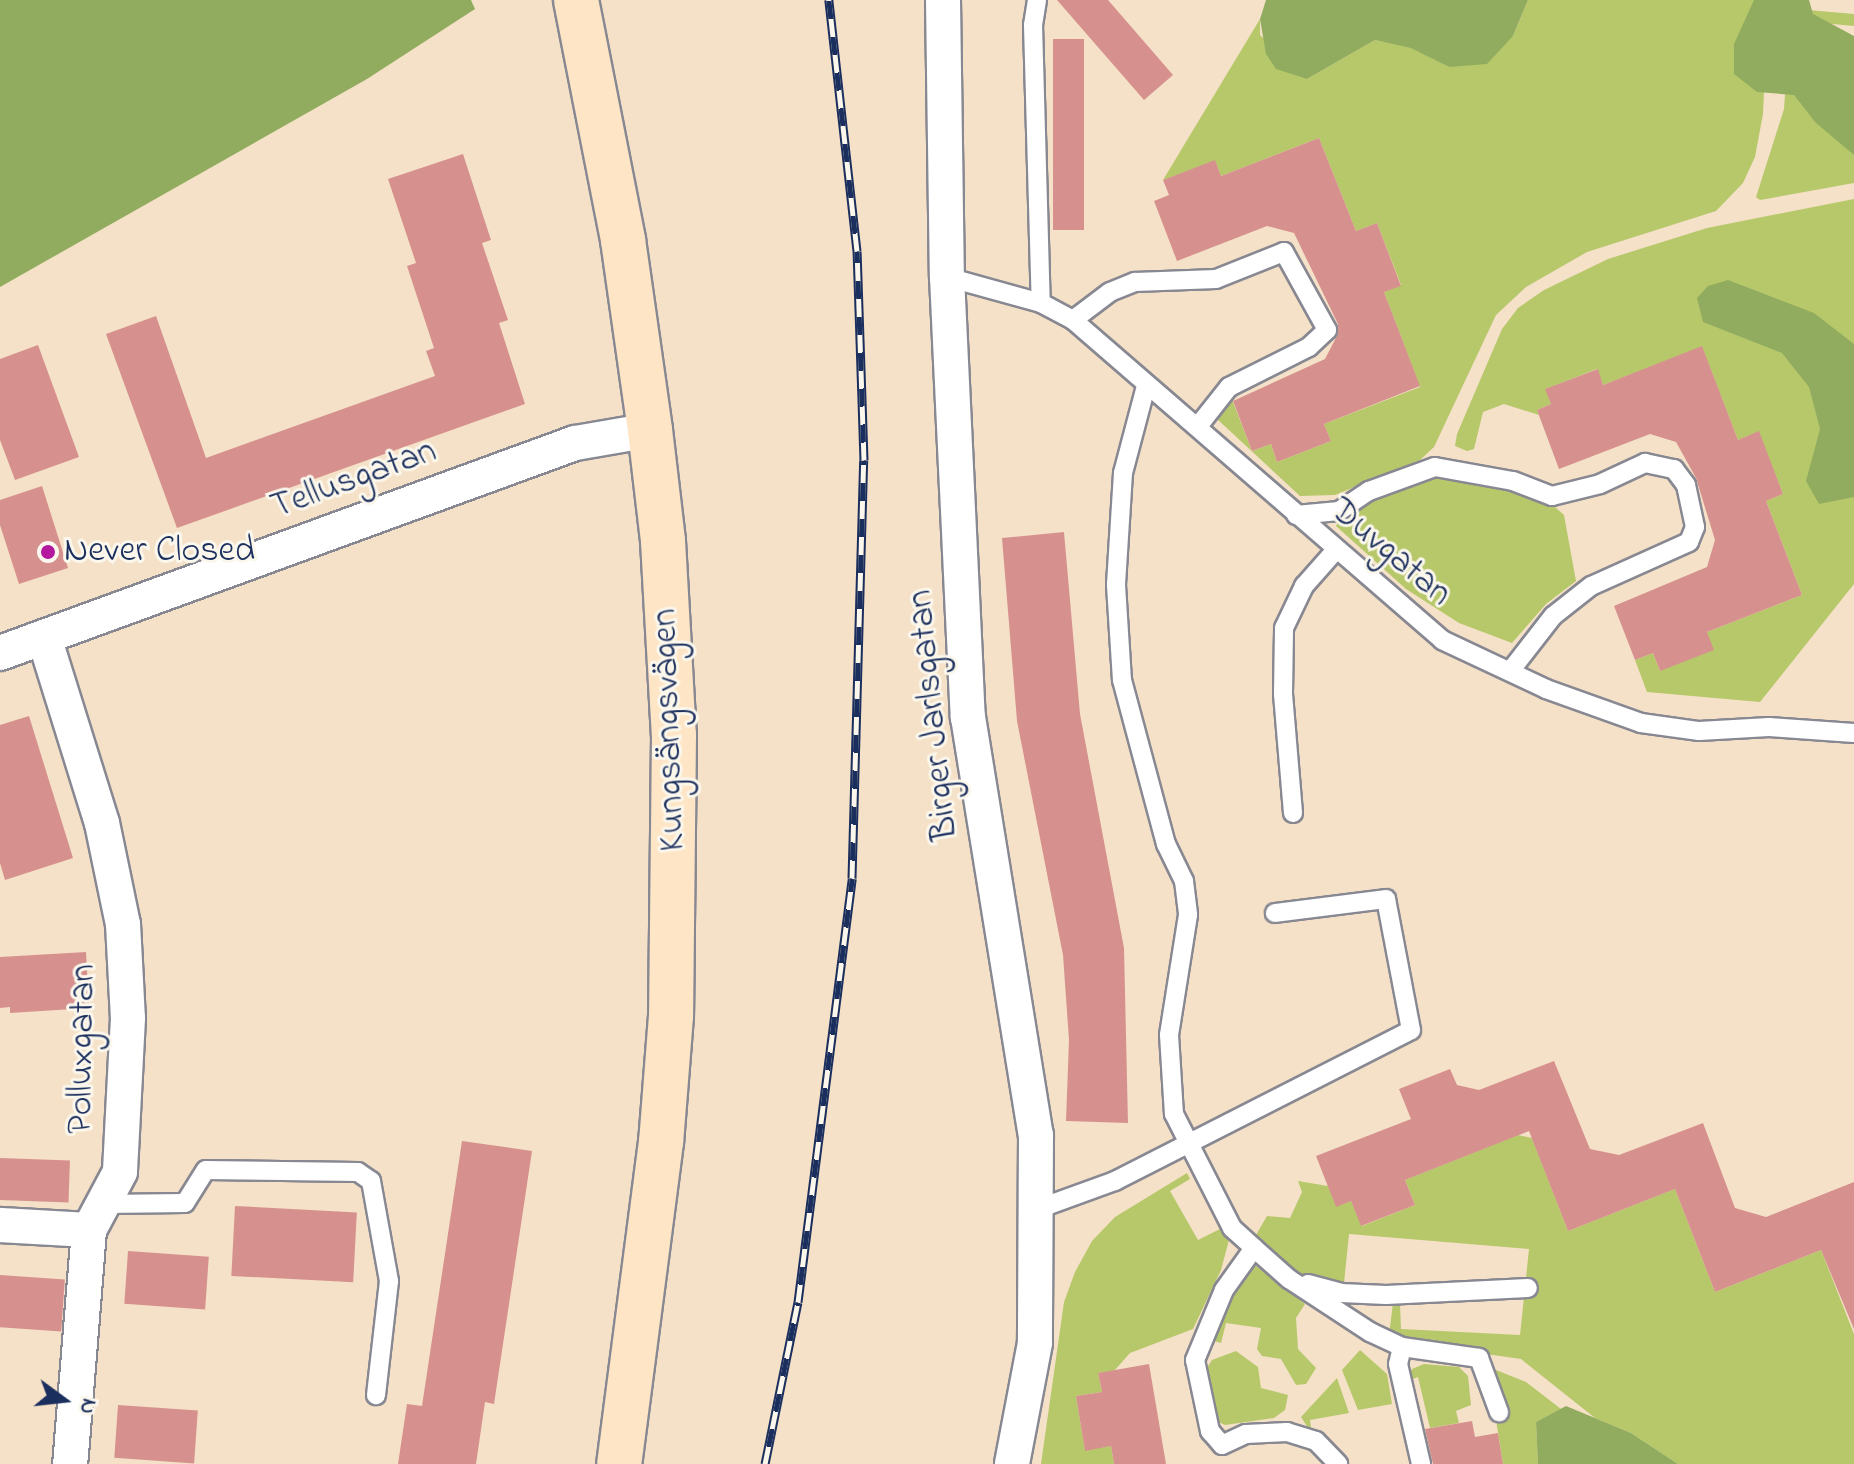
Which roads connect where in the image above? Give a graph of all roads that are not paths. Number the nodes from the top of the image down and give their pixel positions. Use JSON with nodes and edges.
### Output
{"nodes":[{"id":1,"x":576,"y":0,"type":"edge"},
{"id":2,"x":943,"y":0,"type":"edge"},
{"id":3,"x":1037,"y":0,"type":"edge"},
{"id":4,"x":947,"y":277,"type":"junction"},
{"id":5,"x":1041,"y":303,"type":"junction"},
{"id":6,"x":1073,"y":320,"type":"junction"},
{"id":7,"x":1146,"y":386,"type":"junction"},
{"id":8,"x":1199,"y":425,"type":"junction"},
{"id":9,"x":650,"y":430,"type":"junction"},
{"id":10,"x":1296,"y":515,"type":"junction"},
{"id":11,"x":1335,"y":551,"type":"junction"},
{"id":12,"x":44,"y":637,"type":"junction"},
{"id":13,"x":0,"y":653,"type":"edge"},
{"id":14,"x":1511,"y":670,"type":"junction"},
{"id":15,"x":1854,"y":733,"type":"edge"},
{"id":16,"x":1293,"y":813,"type":"dead end"},
{"id":17,"x":1275,"y":913,"type":"dead end"},
{"id":18,"x":1185,"y":1145,"type":"junction"},
{"id":19,"x":1038,"y":1209,"type":"junction"},
{"id":20,"x":97,"y":1217,"type":"junction"},
{"id":21,"x":0,"y":1225,"type":"edge"},
{"id":22,"x":1254,"y":1248,"type":"junction"},
{"id":23,"x":1289,"y":1279,"type":"junction"},
{"id":24,"x":1528,"y":1288,"type":"dead end"},
{"id":25,"x":1402,"y":1347,"type":"junction"},
{"id":26,"x":376,"y":1395,"type":"dead end"},
{"id":27,"x":1499,"y":1412,"type":"dead end"},
{"id":28,"x":70,"y":1464,"type":"edge"},
{"id":29,"x":619,"y":1464,"type":"edge"},
{"id":30,"x":1012,"y":1464,"type":"edge"},
{"id":31,"x":1338,"y":1464,"type":"edge"},
{"id":32,"x":1421,"y":1464,"type":"edge"}],
"edges":[{"from":1,"to":9,"type":"street","name":"Kungsängsvägen"},
{"from":2,"to":4,"type":"street","name":"Birger Jarlsgatan"},
{"from":3,"to":5,"type":"lane"},
{"from":4,"to":5,"type":"lane","name":"Duvgatan"},
{"from":4,"to":19,"type":"street","name":"Birger Jarlsgatan"},
{"from":5,"to":6,"type":"lane","name":"Duvgatan"},
{"from":6,"to":7,"type":"lane","name":"Duvgatan"},
{"from":6,"to":8,"type":"lane"},
{"from":7,"to":8,"type":"lane","name":"Duvgatan"},
{"from":7,"to":18,"type":"lane"},
{"from":8,"to":10,"type":"lane","name":"Duvgatan"},
{"from":9,"to":12,"type":"street","name":"Tellusgatan"},
{"from":9,"to":29,"type":"street","name":"Kungsängsvägen"},
{"from":10,"to":11,"type":"lane","name":"Duvgatan"},
{"from":10,"to":14,"type":"lane"},
{"from":11,"to":14,"type":"lane","name":"Duvgatan"},
{"from":11,"to":16,"type":"lane"},
{"from":12,"to":13,"type":"street","name":"Tellusgatan"},
{"from":12,"to":20,"type":"street","name":"Polluxgatan"},
{"from":14,"to":15,"type":"lane","name":"Duvgatan"},
{"from":17,"to":18,"type":"lane"},
{"from":18,"to":19,"type":"lane"},
{"from":18,"to":22,"type":"lane"},
{"from":19,"to":30,"type":"street","name":"Birger Jarlsgatan"},
{"from":20,"to":21,"type":"street"},
{"from":20,"to":26,"type":"lane"},
{"from":20,"to":28,"type":"street","name":"Polluxgatan"},
{"from":22,"to":23,"type":"lane"},
{"from":22,"to":31,"type":"lane"},
{"from":23,"to":24,"type":"lane"},
{"from":23,"to":25,"type":"lane"},
{"from":25,"to":27,"type":"lane"},
{"from":25,"to":32,"type":"lane"}]}
